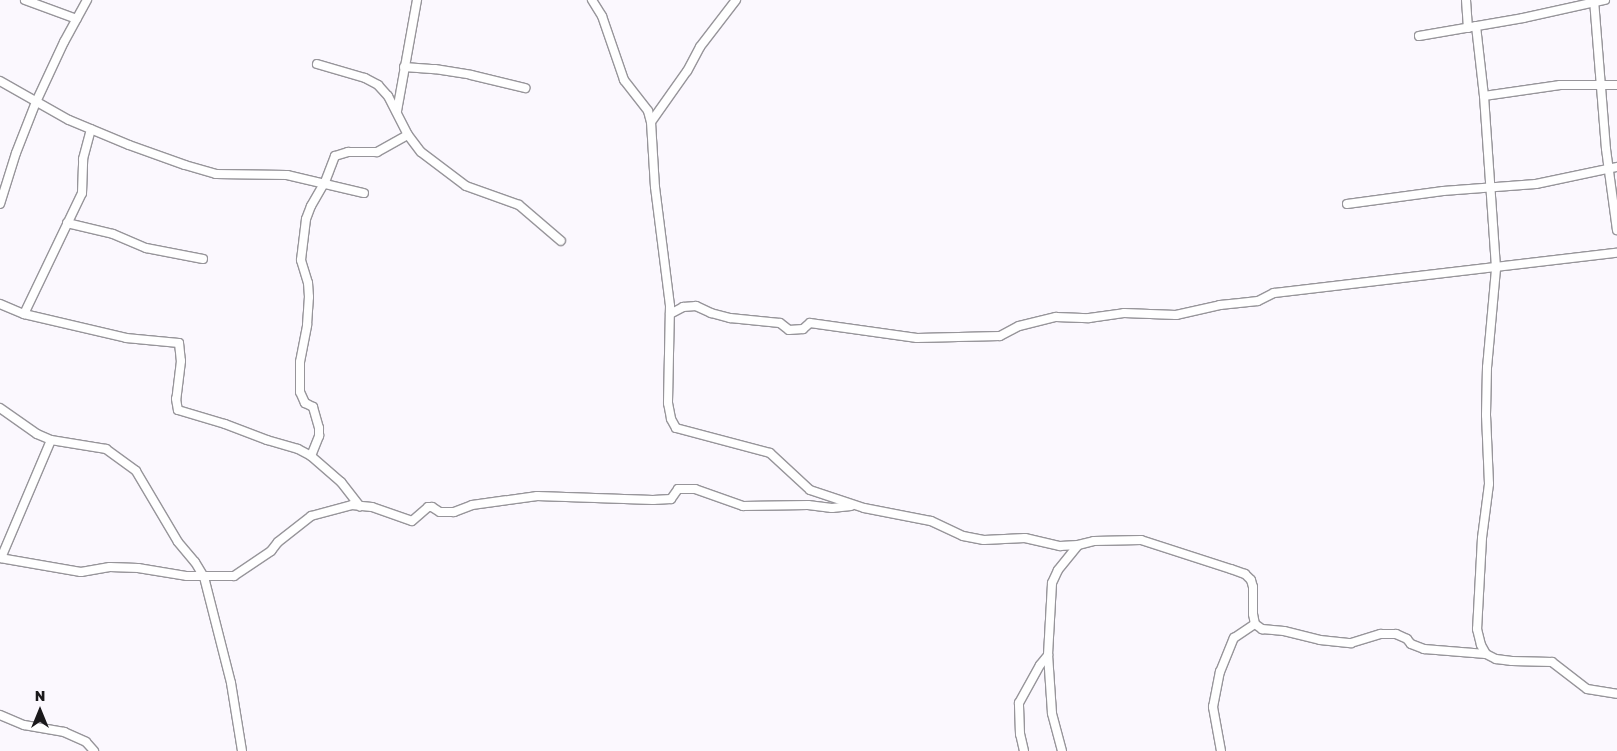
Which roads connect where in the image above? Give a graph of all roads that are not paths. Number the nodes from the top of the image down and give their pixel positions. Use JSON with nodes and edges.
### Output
{"nodes":[{"id":1,"x":25,"y":0,"type":"edge"},
{"id":2,"x":87,"y":0,"type":"edge"},
{"id":3,"x":416,"y":0,"type":"edge"},
{"id":4,"x":592,"y":0,"type":"edge"},
{"id":5,"x":736,"y":0,"type":"edge"},
{"id":6,"x":1466,"y":0,"type":"edge"},
{"id":7,"x":1604,"y":0,"type":"edge"},
{"id":8,"x":1594,"y":1,"type":"edge"},
{"id":9,"x":76,"y":19,"type":"junction"},
{"id":10,"x":1472,"y":27,"type":"junction"},
{"id":11,"x":1419,"y":36,"type":"dead end"},
{"id":12,"x":317,"y":64,"type":"dead end"},
{"id":13,"x":404,"y":67,"type":"junction"},
{"id":14,"x":0,"y":80,"type":"edge"},
{"id":15,"x":1601,"y":84,"type":"junction"},
{"id":16,"x":1617,"y":85,"type":"edge"},
{"id":17,"x":525,"y":88,"type":"dead end"},
{"id":18,"x":1484,"y":96,"type":"junction"},
{"id":19,"x":36,"y":102,"type":"junction"},
{"id":20,"x":397,"y":111,"type":"junction"},
{"id":21,"x":651,"y":122,"type":"junction"},
{"id":22,"x":91,"y":129,"type":"junction"},
{"id":23,"x":408,"y":135,"type":"junction"},
{"id":24,"x":1617,"y":167,"type":"edge"},
{"id":25,"x":1608,"y":168,"type":"junction"},
{"id":26,"x":325,"y":182,"type":"junction"},
{"id":27,"x":1492,"y":187,"type":"junction"},
{"id":28,"x":364,"y":193,"type":"dead end"},
{"id":29,"x":0,"y":204,"type":"edge"},
{"id":30,"x":1347,"y":204,"type":"dead end"},
{"id":31,"x":66,"y":223,"type":"junction"},
{"id":32,"x":1617,"y":230,"type":"edge"},
{"id":33,"x":561,"y":242,"type":"dead end"},
{"id":34,"x":1617,"y":253,"type":"edge"},
{"id":35,"x":203,"y":259,"type":"dead end"},
{"id":36,"x":1496,"y":269,"type":"junction"},
{"id":37,"x":0,"y":304,"type":"edge"},
{"id":38,"x":24,"y":314,"type":"junction"},
{"id":39,"x":670,"y":314,"type":"junction"},
{"id":40,"x":0,"y":408,"type":"edge"},
{"id":41,"x":51,"y":440,"type":"junction"},
{"id":42,"x":311,"y":456,"type":"junction"},
{"id":43,"x":856,"y":505,"type":"junction"},
{"id":44,"x":360,"y":506,"type":"junction"},
{"id":45,"x":1078,"y":545,"type":"junction"},
{"id":46,"x":1,"y":558,"type":"edge"},
{"id":47,"x":204,"y":577,"type":"junction"},
{"id":48,"x":1255,"y":624,"type":"junction"},
{"id":49,"x":1486,"y":654,"type":"junction"},
{"id":50,"x":1048,"y":655,"type":"junction"},
{"id":51,"x":1617,"y":694,"type":"edge"},
{"id":52,"x":0,"y":715,"type":"edge"},
{"id":53,"x":94,"y":751,"type":"edge"},
{"id":54,"x":242,"y":751,"type":"edge"},
{"id":55,"x":1024,"y":751,"type":"edge"},
{"id":56,"x":1062,"y":751,"type":"edge"},
{"id":57,"x":1221,"y":751,"type":"edge"}],
"edges":[{"from":1,"to":9,"type":"street"},
{"from":2,"to":9,"type":"street"},
{"from":3,"to":13,"type":"street"},
{"from":4,"to":21,"type":"street"},
{"from":5,"to":21,"type":"street"},
{"from":6,"to":10,"type":"street"},
{"from":7,"to":8,"type":"street"},
{"from":8,"to":10,"type":"street"},
{"from":8,"to":15,"type":"street"},
{"from":9,"to":19,"type":"street"},
{"from":10,"to":11,"type":"street"},
{"from":10,"to":18,"type":"street"},
{"from":12,"to":20,"type":"street"},
{"from":13,"to":17,"type":"street"},
{"from":13,"to":20,"type":"street"},
{"from":14,"to":19,"type":"street"},
{"from":15,"to":16,"type":"street"},
{"from":15,"to":18,"type":"street"},
{"from":15,"to":25,"type":"street"},
{"from":18,"to":27,"type":"street"},
{"from":19,"to":22,"type":"street"},
{"from":19,"to":29,"type":"street"},
{"from":20,"to":23,"type":"street"},
{"from":21,"to":39,"type":"street"},
{"from":22,"to":26,"type":"street"},
{"from":22,"to":31,"type":"street"},
{"from":23,"to":26,"type":"street"},
{"from":23,"to":33,"type":"street"},
{"from":24,"to":25,"type":"street"},
{"from":25,"to":27,"type":"street"},
{"from":25,"to":32,"type":"street"},
{"from":26,"to":28,"type":"street"},
{"from":26,"to":42,"type":"street"},
{"from":27,"to":30,"type":"street"},
{"from":27,"to":36,"type":"street"},
{"from":31,"to":35,"type":"street"},
{"from":31,"to":38,"type":"street"},
{"from":34,"to":36,"type":"street"},
{"from":36,"to":39,"type":"street"},
{"from":36,"to":49,"type":"street"},
{"from":37,"to":38,"type":"street"},
{"from":38,"to":42,"type":"street"},
{"from":39,"to":43,"type":"street"},
{"from":40,"to":41,"type":"street"},
{"from":41,"to":46,"type":"street"},
{"from":41,"to":47,"type":"street"},
{"from":42,"to":44,"type":"street"},
{"from":43,"to":44,"type":"street"},
{"from":43,"to":45,"type":"street"},
{"from":44,"to":47,"type":"street"},
{"from":45,"to":48,"type":"street"},
{"from":45,"to":50,"type":"street"},
{"from":46,"to":47,"type":"street"},
{"from":47,"to":54,"type":"street"},
{"from":48,"to":49,"type":"street"},
{"from":48,"to":57,"type":"street"},
{"from":49,"to":51,"type":"street"},
{"from":50,"to":55,"type":"street"},
{"from":50,"to":56,"type":"street"},
{"from":52,"to":53,"type":"street"}]}
